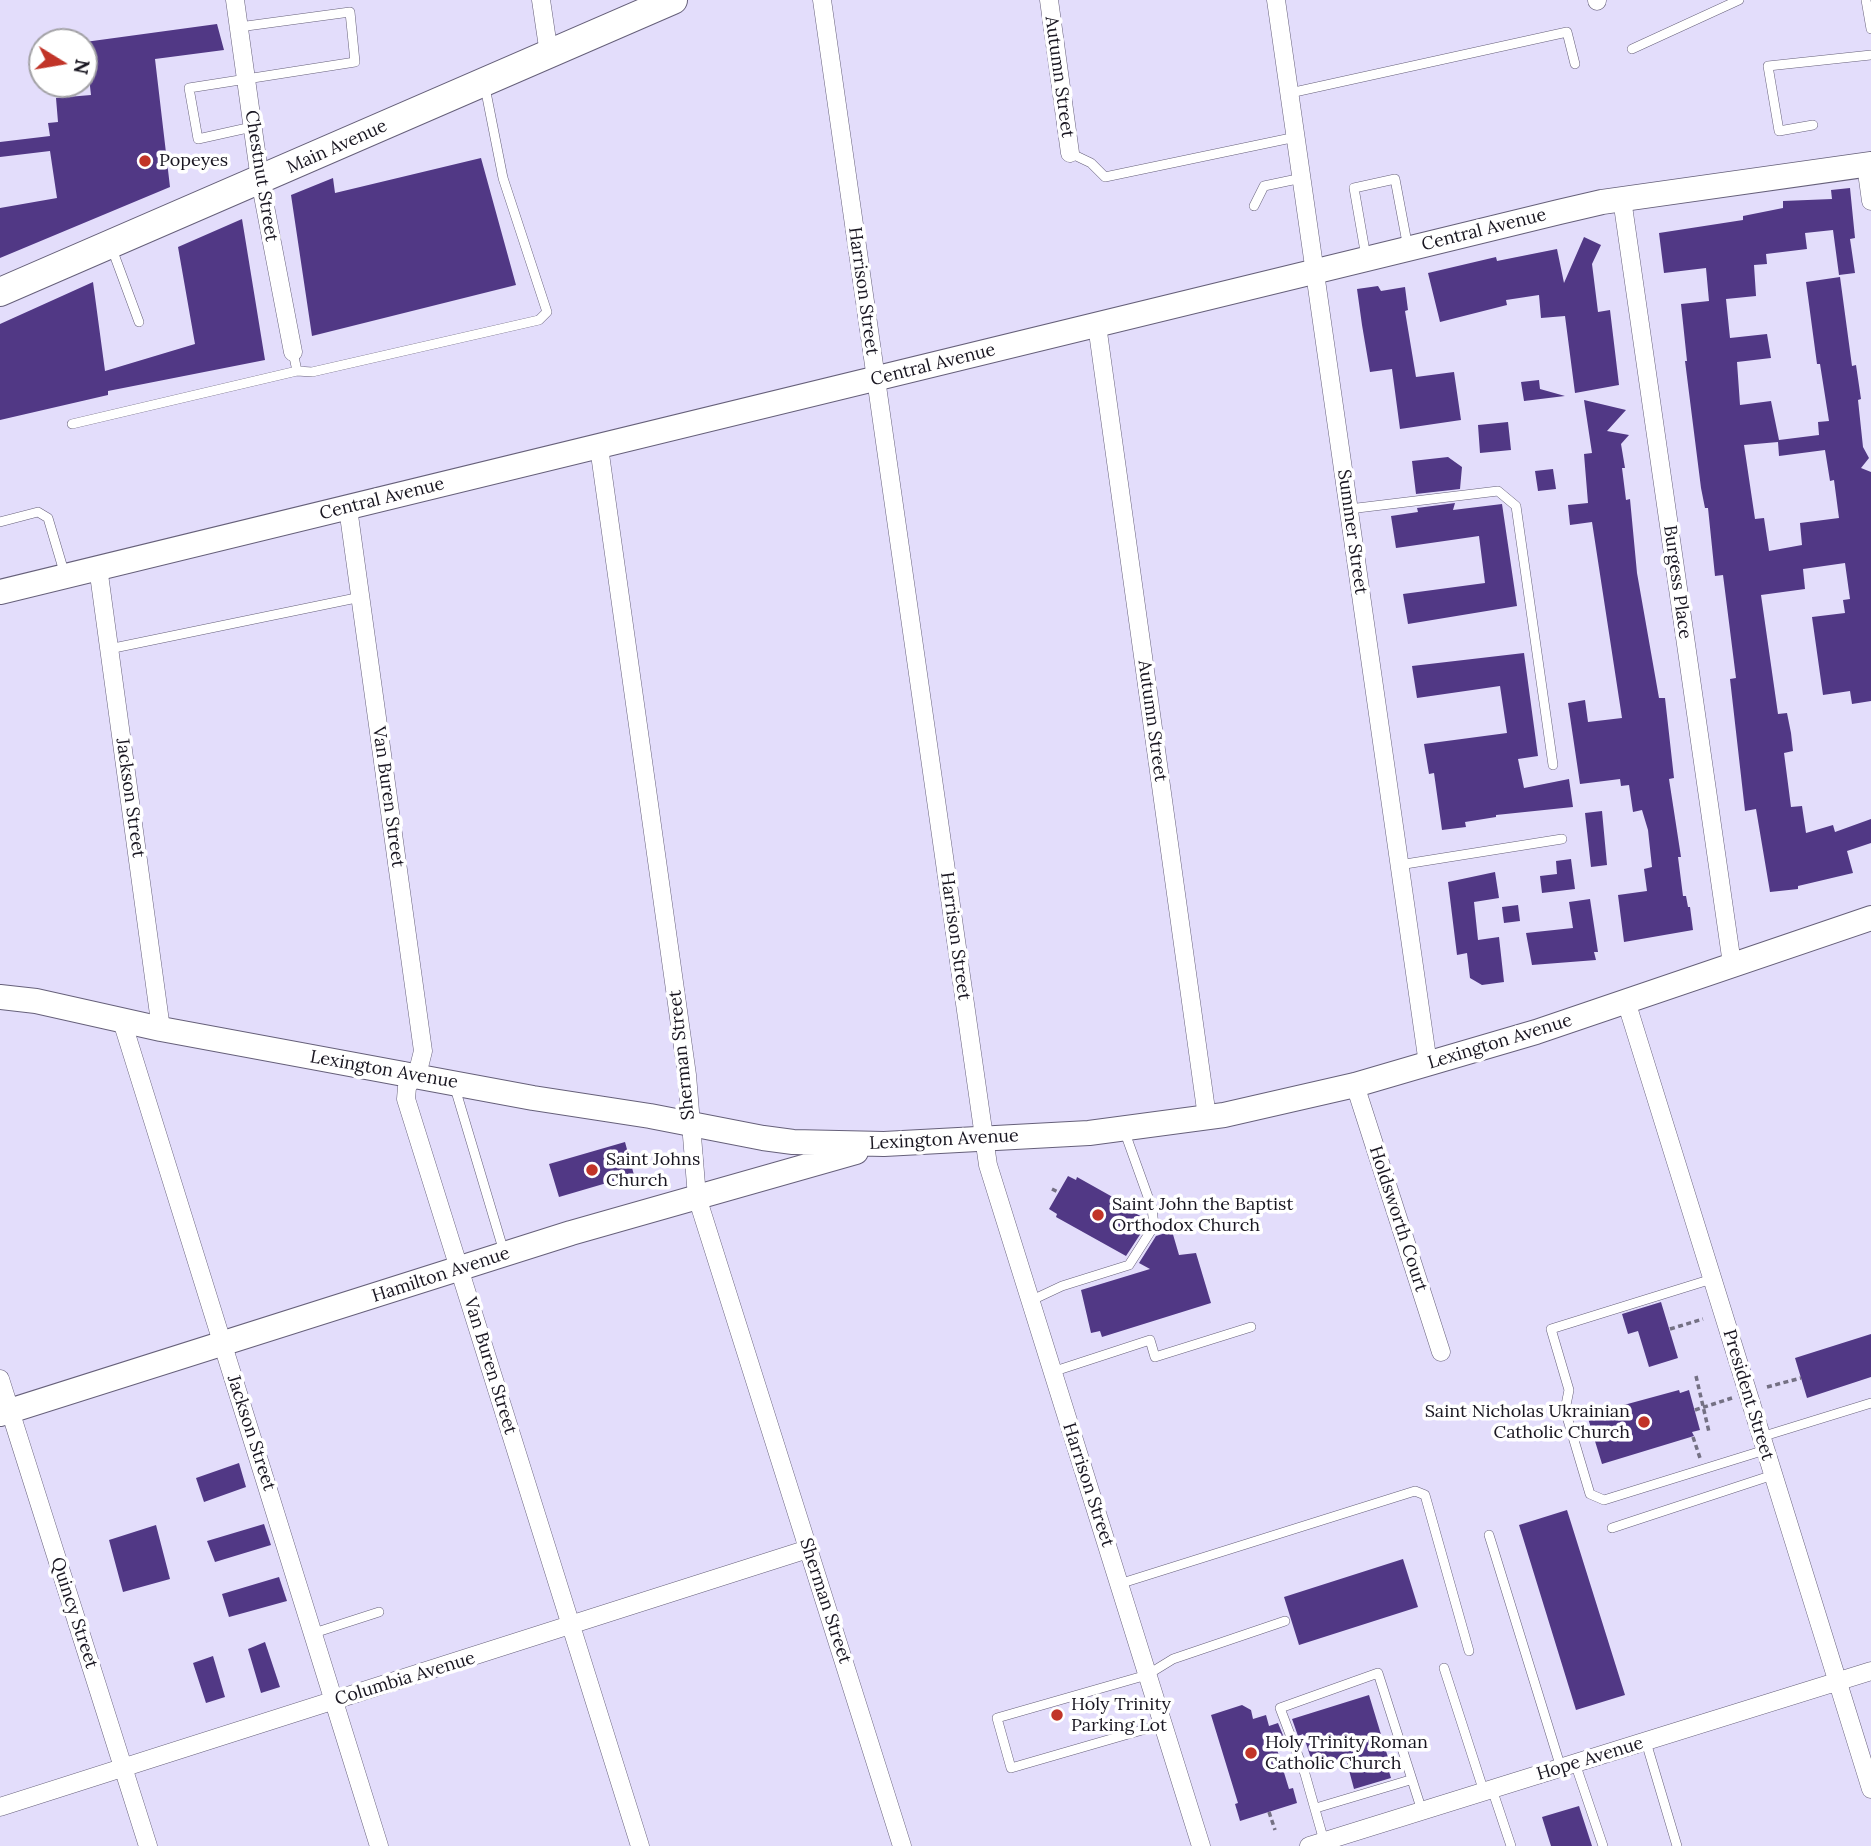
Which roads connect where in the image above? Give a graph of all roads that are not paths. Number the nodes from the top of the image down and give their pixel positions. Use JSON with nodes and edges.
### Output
{"nodes":[{"id":1,"x":235,"y":0,"type":"edge"},
{"id":2,"x":541,"y":0,"type":"edge"},
{"id":3,"x":673,"y":0,"type":"edge"},
{"id":4,"x":822,"y":0,"type":"edge"},
{"id":5,"x":1049,"y":0,"type":"edge"},
{"id":6,"x":1276,"y":0,"type":"edge"},
{"id":7,"x":1739,"y":0,"type":"edge"},
{"id":8,"x":1866,"y":0,"type":"edge"},
{"id":9,"x":239,"y":27,"type":"junction"},
{"id":10,"x":1871,"y":29,"type":"edge"},
{"id":11,"x":1632,"y":49,"type":"dead end"},
{"id":12,"x":549,"y":54,"type":"junction"},
{"id":13,"x":1871,"y":55,"type":"edge"},
{"id":14,"x":1575,"y":64,"type":"dead end"},
{"id":15,"x":246,"y":79,"type":"junction"},
{"id":16,"x":484,"y":82,"type":"junction"},
{"id":17,"x":1290,"y":93,"type":"junction"},
{"id":18,"x":1813,"y":125,"type":"dead end"},
{"id":19,"x":253,"y":127,"type":"junction"},
{"id":20,"x":1296,"y":136,"type":"junction"},
{"id":21,"x":1070,"y":153,"type":"joint"},
{"id":22,"x":1868,"y":164,"type":"edge"},
{"id":23,"x":1302,"y":178,"type":"junction"},
{"id":24,"x":260,"y":180,"type":"junction"},
{"id":25,"x":1622,"y":199,"type":"junction"},
{"id":26,"x":1871,"y":201,"type":"edge"},
{"id":27,"x":1254,"y":206,"type":"dead end"},
{"id":28,"x":110,"y":245,"type":"junction"},
{"id":29,"x":1408,"y":249,"type":"junction"},
{"id":30,"x":1367,"y":260,"type":"junction"},
{"id":31,"x":1316,"y":272,"type":"junction"},
{"id":32,"x":0,"y":292,"type":"edge"},
{"id":33,"x":139,"y":322,"type":"dead end"},
{"id":34,"x":1097,"y":325,"type":"junction"},
{"id":35,"x":293,"y":352,"type":"joint"},
{"id":36,"x":297,"y":371,"type":"junction"},
{"id":37,"x":875,"y":379,"type":"junction"},
{"id":38,"x":72,"y":424,"type":"dead end"},
{"id":39,"x":598,"y":447,"type":"junction"},
{"id":40,"x":348,"y":508,"type":"junction"},
{"id":41,"x":1349,"y":509,"type":"junction"},
{"id":42,"x":0,"y":522,"type":"edge"},
{"id":43,"x":98,"y":567,"type":"junction"},
{"id":44,"x":65,"y":576,"type":"junction"},
{"id":45,"x":0,"y":592,"type":"edge"},
{"id":46,"x":360,"y":597,"type":"junction"},
{"id":47,"x":109,"y":649,"type":"junction"},
{"id":48,"x":1553,"y":765,"type":"dead end"},
{"id":49,"x":1562,"y":839,"type":"dead end"},
{"id":50,"x":1399,"y":864,"type":"junction"},
{"id":51,"x":1871,"y":918,"type":"edge"},
{"id":52,"x":1732,"y":964,"type":"junction"},
{"id":53,"x":0,"y":993,"type":"edge"},
{"id":54,"x":1626,"y":1001,"type":"junction"},
{"id":55,"x":122,"y":1021,"type":"junction"},
{"id":56,"x":161,"y":1029,"type":"junction"},
{"id":57,"x":1428,"y":1064,"type":"junction"},
{"id":58,"x":414,"y":1076,"type":"junction"},
{"id":59,"x":453,"y":1083,"type":"junction"},
{"id":60,"x":1355,"y":1085,"type":"junction"},
{"id":61,"x":1207,"y":1117,"type":"junction"},
{"id":62,"x":689,"y":1124,"type":"junction"},
{"id":63,"x":1123,"y":1128,"type":"junction"},
{"id":64,"x":984,"y":1139,"type":"junction"},
{"id":65,"x":884,"y":1144,"type":"junction"},
{"id":66,"x":697,"y":1197,"type":"junction"},
{"id":67,"x":505,"y":1254,"type":"junction"},
{"id":68,"x":459,"y":1269,"type":"junction"},
{"id":69,"x":1712,"y":1279,"type":"junction"},
{"id":70,"x":1030,"y":1301,"type":"junction"},
{"id":71,"x":1251,"y":1327,"type":"dead end"},
{"id":72,"x":222,"y":1344,"type":"junction"},
{"id":73,"x":1441,"y":1352,"type":"dead end"},
{"id":74,"x":1052,"y":1372,"type":"junction"},
{"id":75,"x":0,"y":1380,"type":"edge"},
{"id":76,"x":1871,"y":1403,"type":"edge"},
{"id":77,"x":5,"y":1413,"type":"edge"},
{"id":78,"x":1763,"y":1443,"type":"junction"},
{"id":79,"x":1773,"y":1475,"type":"junction"},
{"id":80,"x":1612,"y":1528,"type":"dead end"},
{"id":81,"x":1489,"y":1535,"type":"dead end"},
{"id":82,"x":808,"y":1549,"type":"junction"},
{"id":83,"x":1119,"y":1584,"type":"junction"},
{"id":84,"x":379,"y":1612,"type":"dead end"},
{"id":85,"x":1285,"y":1621,"type":"dead end"},
{"id":86,"x":571,"y":1627,"type":"junction"},
{"id":87,"x":314,"y":1633,"type":"junction"},
{"id":88,"x":1469,"y":1651,"type":"dead end"},
{"id":89,"x":1444,"y":1668,"type":"dead end"},
{"id":90,"x":1871,"y":1671,"type":"edge"},
{"id":91,"x":1147,"y":1675,"type":"junction"},
{"id":92,"x":1837,"y":1682,"type":"junction"},
{"id":93,"x":335,"y":1701,"type":"junction"},
{"id":94,"x":1163,"y":1724,"type":"junction"},
{"id":95,"x":1646,"y":1742,"type":"junction"},
{"id":96,"x":1568,"y":1766,"type":"junction"},
{"id":97,"x":124,"y":1768,"type":"junction"},
{"id":98,"x":1410,"y":1780,"type":"junction"},
{"id":99,"x":1871,"y":1789,"type":"edge"},
{"id":100,"x":1488,"y":1791,"type":"junction"},
{"id":101,"x":0,"y":1807,"type":"edge"},
{"id":102,"x":1316,"y":1808,"type":"junction"},
{"id":103,"x":1422,"y":1811,"type":"junction"},
{"id":104,"x":1317,"y":1844,"type":"edge"},
{"id":105,"x":148,"y":1846,"type":"edge"},
{"id":106,"x":379,"y":1846,"type":"edge"},
{"id":107,"x":640,"y":1846,"type":"edge"},
{"id":108,"x":902,"y":1846,"type":"edge"},
{"id":109,"x":1201,"y":1846,"type":"edge"},
{"id":110,"x":1511,"y":1846,"type":"edge"},
{"id":111,"x":1603,"y":1846,"type":"edge"},
{"id":112,"x":1677,"y":1846,"type":"edge"}],
"edges":[{"from":1,"to":9,"type":"street","name":"Chestnut Street"},
{"from":2,"to":12,"type":"street"},
{"from":3,"to":12,"type":"main road","name":"Main Avenue"},
{"from":4,"to":37,"type":"street","name":"Harrison Street"},
{"from":5,"to":21,"type":"street","name":"Autumn Street"},
{"from":6,"to":17,"type":"street","name":"Summer Street"},
{"from":7,"to":11,"type":"lane"},
{"from":8,"to":10,"type":"lane"},
{"from":9,"to":15,"type":"street","name":"Chestnut Street"},
{"from":9,"to":15,"type":"lane"},
{"from":12,"to":16,"type":"main road","name":"Main Avenue"},
{"from":13,"to":18,"type":"lane"},
{"from":14,"to":17,"type":"lane"},
{"from":15,"to":19,"type":"street","name":"Chestnut Street"},
{"from":15,"to":19,"type":"lane"},
{"from":16,"to":24,"type":"main road","name":"Main Avenue"},
{"from":16,"to":36,"type":"lane"},
{"from":17,"to":20,"type":"street","name":"Summer Street"},
{"from":19,"to":24,"type":"street","name":"Chestnut Street"},
{"from":20,"to":21,"type":"lane"},
{"from":20,"to":23,"type":"street","name":"Summer Street"},
{"from":22,"to":25,"type":"main road","name":"Central Avenue"},
{"from":22,"to":26,"type":"street"},
{"from":23,"to":27,"type":"lane"},
{"from":23,"to":31,"type":"street","name":"Summer Street"},
{"from":24,"to":28,"type":"main road","name":"Main Avenue"},
{"from":24,"to":35,"type":"street","name":"Chestnut Street"},
{"from":25,"to":29,"type":"main road","name":"Central Avenue"},
{"from":25,"to":52,"type":"street","name":"Burgess Place"},
{"from":28,"to":32,"type":"main road","name":"Main Avenue"},
{"from":28,"to":33,"type":"lane"},
{"from":29,"to":30,"type":"main road","name":"Central Avenue"},
{"from":29,"to":30,"type":"lane"},
{"from":30,"to":31,"type":"main road","name":"Central Avenue"},
{"from":31,"to":34,"type":"main road","name":"Central Avenue"},
{"from":31,"to":41,"type":"street","name":"Summer Street"},
{"from":34,"to":37,"type":"main road","name":"Central Avenue"},
{"from":34,"to":61,"type":"street","name":"Autumn Street"},
{"from":35,"to":36,"type":"lane"},
{"from":36,"to":38,"type":"lane"},
{"from":37,"to":39,"type":"main road","name":"Central Avenue"},
{"from":37,"to":64,"type":"street","name":"Harrison Street"},
{"from":39,"to":40,"type":"main road","name":"Central Avenue"},
{"from":39,"to":62,"type":"street","name":"Sherman Street"},
{"from":40,"to":43,"type":"main road","name":"Central Avenue"},
{"from":40,"to":46,"type":"street","name":"Van Buren Street"},
{"from":41,"to":48,"type":"lane"},
{"from":41,"to":50,"type":"street","name":"Summer Street"},
{"from":42,"to":44,"type":"lane"},
{"from":43,"to":44,"type":"main road","name":"Central Avenue"},
{"from":43,"to":47,"type":"street","name":"Jackson Street"},
{"from":44,"to":45,"type":"main road","name":"Central Avenue"},
{"from":46,"to":47,"type":"lane"},
{"from":46,"to":58,"type":"street","name":"Van Buren Street"},
{"from":47,"to":56,"type":"street","name":"Jackson Street"},
{"from":49,"to":50,"type":"lane"},
{"from":50,"to":57,"type":"street","name":"Summer Street"},
{"from":51,"to":52,"type":"main road","name":"Lexington Avenue"},
{"from":52,"to":54,"type":"main road","name":"Lexington Avenue"},
{"from":53,"to":55,"type":"main road","name":"Lexington Avenue"},
{"from":54,"to":57,"type":"main road","name":"Lexington Avenue"},
{"from":54,"to":69,"type":"street","name":"President Street"},
{"from":55,"to":56,"type":"main road","name":"Lexington Avenue"},
{"from":55,"to":72,"type":"street","name":"Jackson Street"},
{"from":56,"to":58,"type":"main road","name":"Lexington Avenue"},
{"from":57,"to":60,"type":"main road","name":"Lexington Avenue"},
{"from":58,"to":59,"type":"main road","name":"Lexington Avenue"},
{"from":58,"to":68,"type":"street","name":"Van Buren Street"},
{"from":59,"to":62,"type":"main road","name":"Lexington Avenue"},
{"from":59,"to":67,"type":"lane"},
{"from":60,"to":61,"type":"main road","name":"Lexington Avenue"},
{"from":60,"to":73,"type":"street","name":"Holdsworth Court"},
{"from":61,"to":63,"type":"main road","name":"Lexington Avenue"},
{"from":62,"to":65,"type":"main road","name":"Lexington Avenue"},
{"from":62,"to":66,"type":"street","name":"Sherman Street"},
{"from":63,"to":64,"type":"main road","name":"Lexington Avenue"},
{"from":63,"to":70,"type":"lane"},
{"from":64,"to":65,"type":"main road","name":"Lexington Avenue"},
{"from":64,"to":70,"type":"street","name":"Harrison Street"},
{"from":65,"to":66,"type":"main road","name":"Hamilton Avenue"},
{"from":66,"to":67,"type":"main road","name":"Hamilton Avenue"},
{"from":66,"to":82,"type":"street","name":"Sherman Street"},
{"from":67,"to":68,"type":"main road","name":"Hamilton Avenue"},
{"from":68,"to":72,"type":"main road","name":"Hamilton Avenue"},
{"from":68,"to":86,"type":"street","name":"Van Buren Street"},
{"from":69,"to":78,"type":"street","name":"President Street"},
{"from":69,"to":78,"type":"lane"},
{"from":70,"to":74,"type":"street","name":"Harrison Street"},
{"from":71,"to":74,"type":"lane"},
{"from":72,"to":77,"type":"main road","name":"Hamilton Avenue"},
{"from":72,"to":87,"type":"street","name":"Jackson Street"},
{"from":74,"to":83,"type":"street","name":"Harrison Street"},
{"from":75,"to":77,"type":"street","name":"Quincy Street"},
{"from":76,"to":78,"type":"lane"},
{"from":77,"to":97,"type":"street","name":"Quincy Street"},
{"from":78,"to":79,"type":"street","name":"President Street"},
{"from":79,"to":80,"type":"lane"},
{"from":79,"to":92,"type":"street","name":"President Street"},
{"from":81,"to":96,"type":"lane"},
{"from":82,"to":86,"type":"street","name":"Columbia Avenue"},
{"from":82,"to":108,"type":"street","name":"Sherman Street"},
{"from":83,"to":88,"type":"lane"},
{"from":83,"to":91,"type":"street","name":"Harrison Street"},
{"from":84,"to":87,"type":"lane"},
{"from":85,"to":91,"type":"lane"},
{"from":86,"to":93,"type":"street","name":"Columbia Avenue"},
{"from":86,"to":107,"type":"street","name":"Van Buren Street"},
{"from":87,"to":93,"type":"street","name":"Jackson Street"},
{"from":89,"to":100,"type":"lane"},
{"from":90,"to":92,"type":"street","name":"Hope Avenue"},
{"from":91,"to":94,"type":"street","name":"Harrison Street"},
{"from":91,"to":94,"type":"lane"},
{"from":92,"to":95,"type":"street","name":"Hope Avenue"},
{"from":92,"to":99,"type":"street","name":"President Street"},
{"from":93,"to":97,"type":"street","name":"Columbia Avenue"},
{"from":93,"to":106,"type":"street","name":"Jackson Street"},
{"from":94,"to":109,"type":"street","name":"Harrison Street"},
{"from":95,"to":96,"type":"street","name":"Hope Avenue"},
{"from":95,"to":112,"type":"lane"},
{"from":96,"to":100,"type":"street","name":"Hope Avenue"},
{"from":96,"to":111,"type":"lane"},
{"from":97,"to":101,"type":"street","name":"Columbia Avenue"},
{"from":97,"to":105,"type":"street","name":"Quincy Street"},
{"from":98,"to":102,"type":"lane"},
{"from":98,"to":102,"type":"lane"},
{"from":98,"to":103,"type":"lane"},
{"from":100,"to":103,"type":"street","name":"Hope Avenue"},
{"from":100,"to":110,"type":"lane"},
{"from":102,"to":104,"type":"lane"},
{"from":103,"to":104,"type":"street","name":"Hope Avenue"}]}
